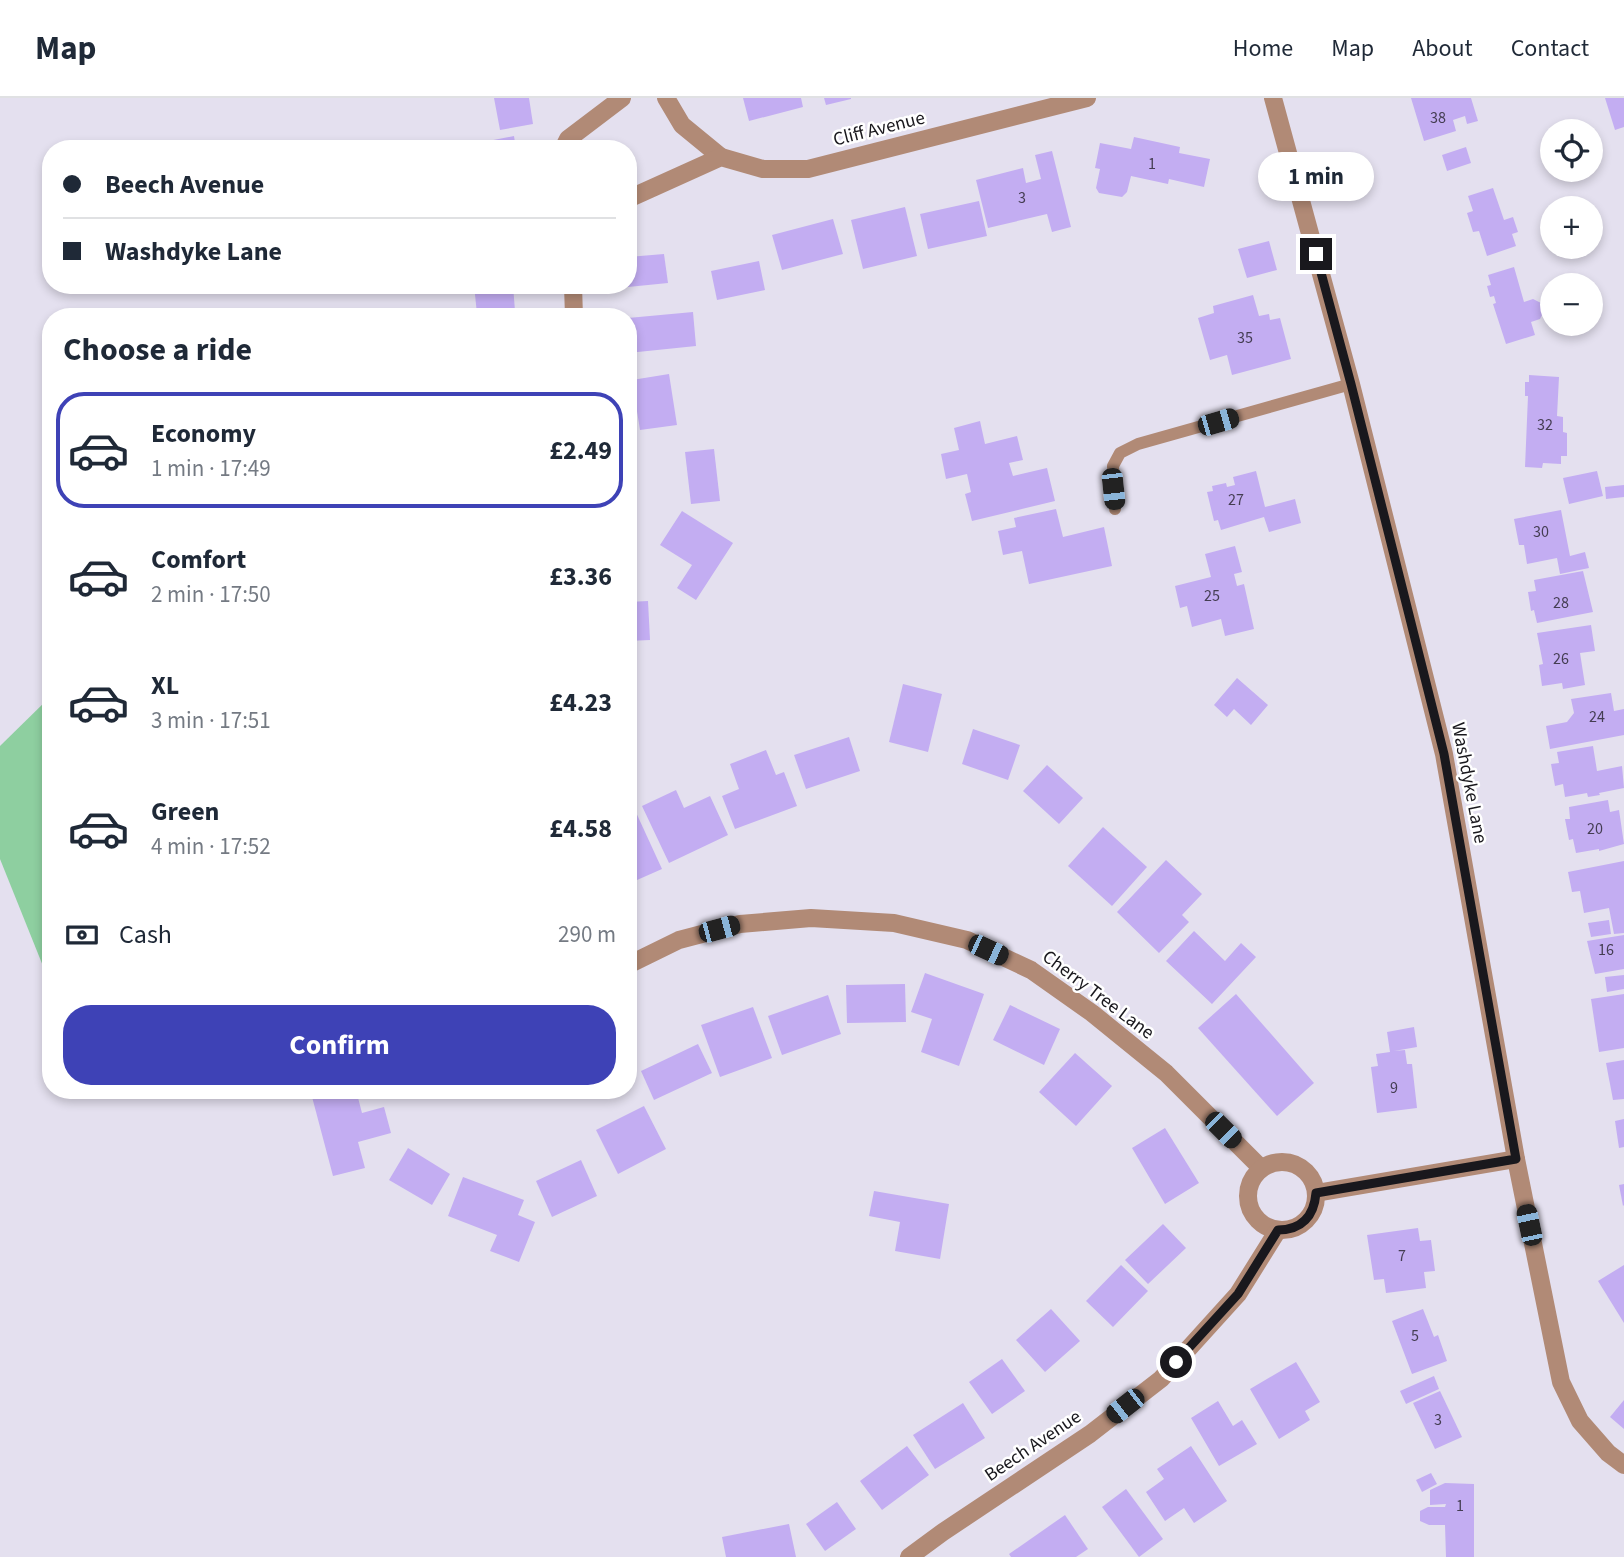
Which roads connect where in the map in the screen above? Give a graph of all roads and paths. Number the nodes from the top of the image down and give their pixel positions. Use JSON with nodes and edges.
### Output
{"nodes":[{"id":1,"x":622,"y":98,"type":"edge"},
{"id":2,"x":666,"y":98,"type":"edge"},
{"id":3,"x":1087,"y":98,"type":"edge"},
{"id":4,"x":1273,"y":98,"type":"edge"},
{"id":5,"x":568,"y":140,"type":"edge"},
{"id":6,"x":721,"y":157,"type":"junction"},
{"id":7,"x":637,"y":195,"type":"edge"},
{"id":8,"x":1351,"y":384,"type":"junction"},
{"id":9,"x":1115,"y":509,"type":"dead end"},
{"id":10,"x":637,"y":961,"type":"edge"},
{"id":11,"x":1516,"y":1159,"type":"junction"},
{"id":12,"x":1261,"y":1168,"type":"junction"},
{"id":13,"x":1316,"y":1193,"type":"junction"},
{"id":14,"x":1278,"y":1230,"type":"junction"},
{"id":15,"x":1624,"y":1465,"type":"edge"},
{"id":16,"x":909,"y":1557,"type":"edge"}],
"edges":[{"from":1,"to":5,"type":"street"},
{"from":2,"to":6,"type":"street","name":"Cliff Avenue"},
{"from":3,"to":6,"type":"street","name":"Cliff Avenue"},
{"from":4,"to":8,"type":"street","name":"Washdyke Lane"},
{"from":6,"to":7,"type":"street"},
{"from":8,"to":9,"type":"lane"},
{"from":8,"to":11,"type":"street","name":"Washdyke Lane"},
{"from":10,"to":12,"type":"street","name":"Cherry Tree Lane"},
{"from":11,"to":13,"type":"street"},
{"from":11,"to":15,"type":"street","name":"Washdyke Lane"},
{"from":12,"to":13,"type":"street"},
{"from":12,"to":14,"type":"street"},
{"from":13,"to":14,"type":"street"},
{"from":14,"to":16,"type":"street","name":"Beech Avenue"}]}
